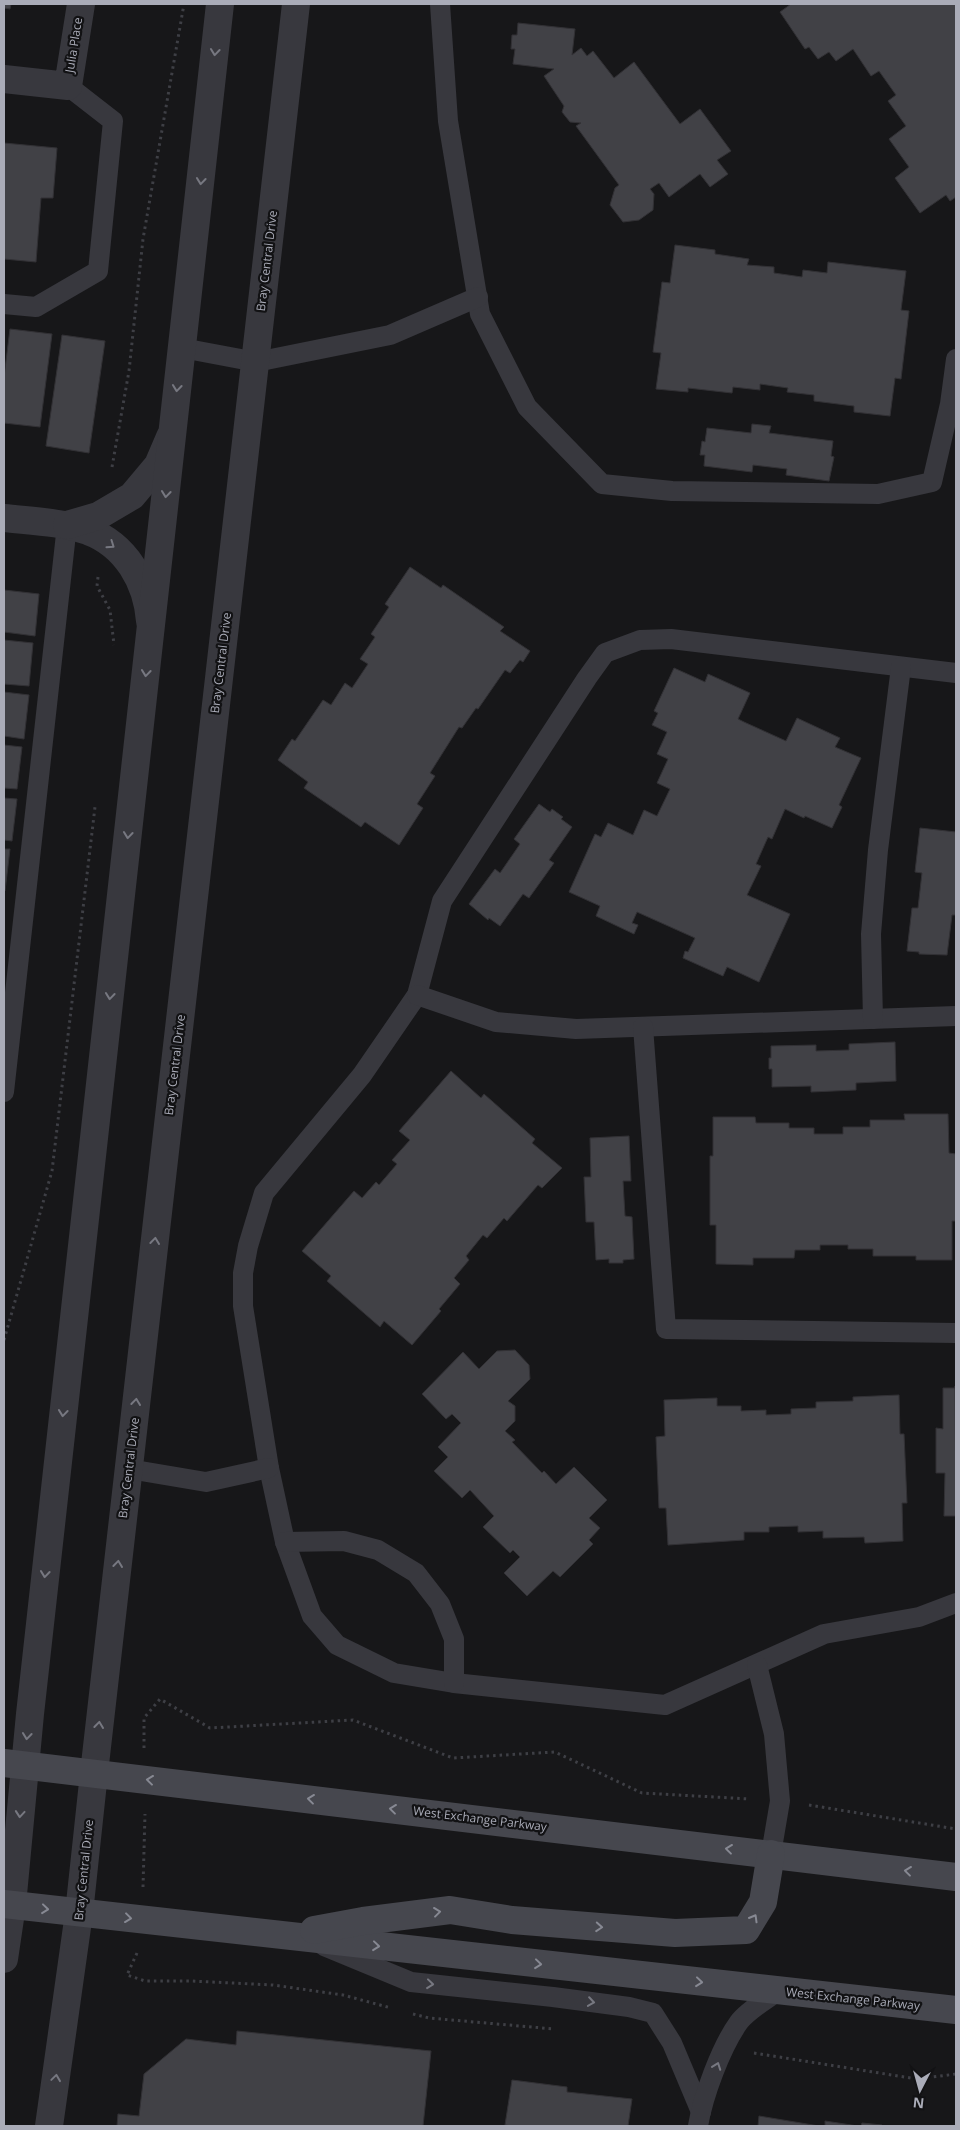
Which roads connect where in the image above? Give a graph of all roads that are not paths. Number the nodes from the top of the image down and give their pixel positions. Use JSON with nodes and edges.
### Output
{"nodes":[{"id":1,"x":81,"y":4,"type":"edge"},
{"id":2,"x":220,"y":4,"type":"edge"},
{"id":3,"x":296,"y":4,"type":"edge"},
{"id":4,"x":440,"y":4,"type":"edge"},
{"id":5,"x":4,"y":79,"type":"edge"},
{"id":6,"x":68,"y":86,"type":"junction"},
{"id":7,"x":478,"y":297,"type":"junction"},
{"id":8,"x":4,"y":304,"type":"edge"},
{"id":9,"x":182,"y":348,"type":"junction"},
{"id":10,"x":956,"y":358,"type":"edge"},
{"id":11,"x":256,"y":362,"type":"junction"},
{"id":12,"x":173,"y":429,"type":"junction"},
{"id":13,"x":4,"y":518,"type":"edge"},
{"id":14,"x":67,"y":525,"type":"junction"},
{"id":15,"x":150,"y":631,"type":"junction"},
{"id":16,"x":901,"y":667,"type":"junction"},
{"id":17,"x":956,"y":674,"type":"edge"},
{"id":18,"x":417,"y":995,"type":"junction"},
{"id":19,"x":956,"y":1016,"type":"edge"},
{"id":20,"x":873,"y":1019,"type":"junction"},
{"id":21,"x":643,"y":1027,"type":"junction"},
{"id":22,"x":4,"y":1092,"type":"edge"},
{"id":23,"x":956,"y":1333,"type":"edge"},
{"id":24,"x":269,"y":1468,"type":"junction"},
{"id":25,"x":129,"y":1469,"type":"junction"},
{"id":26,"x":285,"y":1542,"type":"junction"},
{"id":27,"x":956,"y":1603,"type":"edge"},
{"id":28,"x":757,"y":1664,"type":"junction"},
{"id":29,"x":454,"y":1683,"type":"junction"},
{"id":30,"x":14,"y":1764,"type":"edge"},
{"id":31,"x":94,"y":1774,"type":"junction"},
{"id":32,"x":771,"y":1854,"type":"junction"},
{"id":33,"x":956,"y":1876,"type":"edge"},
{"id":34,"x":8,"y":1905,"type":"edge"},
{"id":35,"x":80,"y":1913,"type":"junction"},
{"id":36,"x":294,"y":1937,"type":"junction"},
{"id":37,"x":4,"y":1959,"type":"edge"},
{"id":38,"x":778,"y":1990,"type":"junction"},
{"id":39,"x":956,"y":2010,"type":"edge"},
{"id":40,"x":699,"y":2119,"type":"edge"},
{"id":41,"x":49,"y":2126,"type":"edge"}],
"edges":[{"from":1,"to":6,"type":"street","name":"Julia Place"},
{"from":2,"to":9,"type":"street","one_way":true},
{"from":3,"to":11,"type":"street","name":"Bray Central Drive"},
{"from":4,"to":7,"type":"lane"},
{"from":5,"to":6,"type":"street"},
{"from":6,"to":8,"type":"lane"},
{"from":7,"to":10,"type":"lane"},
{"from":7,"to":11,"type":"lane"},
{"from":9,"to":11,"type":"lane"},
{"from":9,"to":12,"type":"street","one_way":true},
{"from":25,"to":11,"type":"street","name":"Bray Central Drive","one_way":true},
{"from":12,"to":14,"type":"street"},
{"from":12,"to":15,"type":"street","one_way":true},
{"from":13,"to":14,"type":"street"},
{"from":14,"to":15,"type":"street","one_way":true},
{"from":14,"to":22,"type":"lane"},
{"from":15,"to":30,"type":"street","one_way":true},
{"from":16,"to":17,"type":"lane"},
{"from":16,"to":18,"type":"lane"},
{"from":16,"to":20,"type":"lane"},
{"from":18,"to":21,"type":"lane"},
{"from":18,"to":24,"type":"lane"},
{"from":19,"to":20,"type":"lane"},
{"from":20,"to":21,"type":"lane"},
{"from":21,"to":23,"type":"lane"},
{"from":24,"to":25,"type":"lane"},
{"from":24,"to":26,"type":"lane"},
{"from":31,"to":25,"type":"street","name":"Bray Central Drive","one_way":true},
{"from":26,"to":29,"type":"lane"},
{"from":26,"to":29,"type":"lane"},
{"from":27,"to":28,"type":"lane"},
{"from":28,"to":29,"type":"lane"},
{"from":28,"to":32,"type":"lane"},
{"from":30,"to":31,"type":"main road","name":"West Exchange Parkway"},
{"from":30,"to":34,"type":"street","one_way":true},
{"from":32,"to":31,"type":"main road","name":"West Exchange Parkway","one_way":true},
{"from":31,"to":35,"type":"street","name":"Bray Central Drive"},
{"from":33,"to":32,"type":"main road","name":"West Exchange Parkway","one_way":true},
{"from":36,"to":32,"type":"main road","one_way":true},
{"from":34,"to":35,"type":"main road","name":"West Exchange Parkway","one_way":true},
{"from":34,"to":37,"type":"street"},
{"from":35,"to":36,"type":"main road","name":"West Exchange Parkway","one_way":true},
{"from":41,"to":35,"type":"street","name":"Bray Central Drive","one_way":true},
{"from":36,"to":38,"type":"main road","name":"West Exchange Parkway","one_way":true},
{"from":36,"to":40,"type":"lane","one_way":true},
{"from":38,"to":39,"type":"main road","name":"West Exchange Parkway"},
{"from":40,"to":38,"type":"lane","one_way":true}]}
